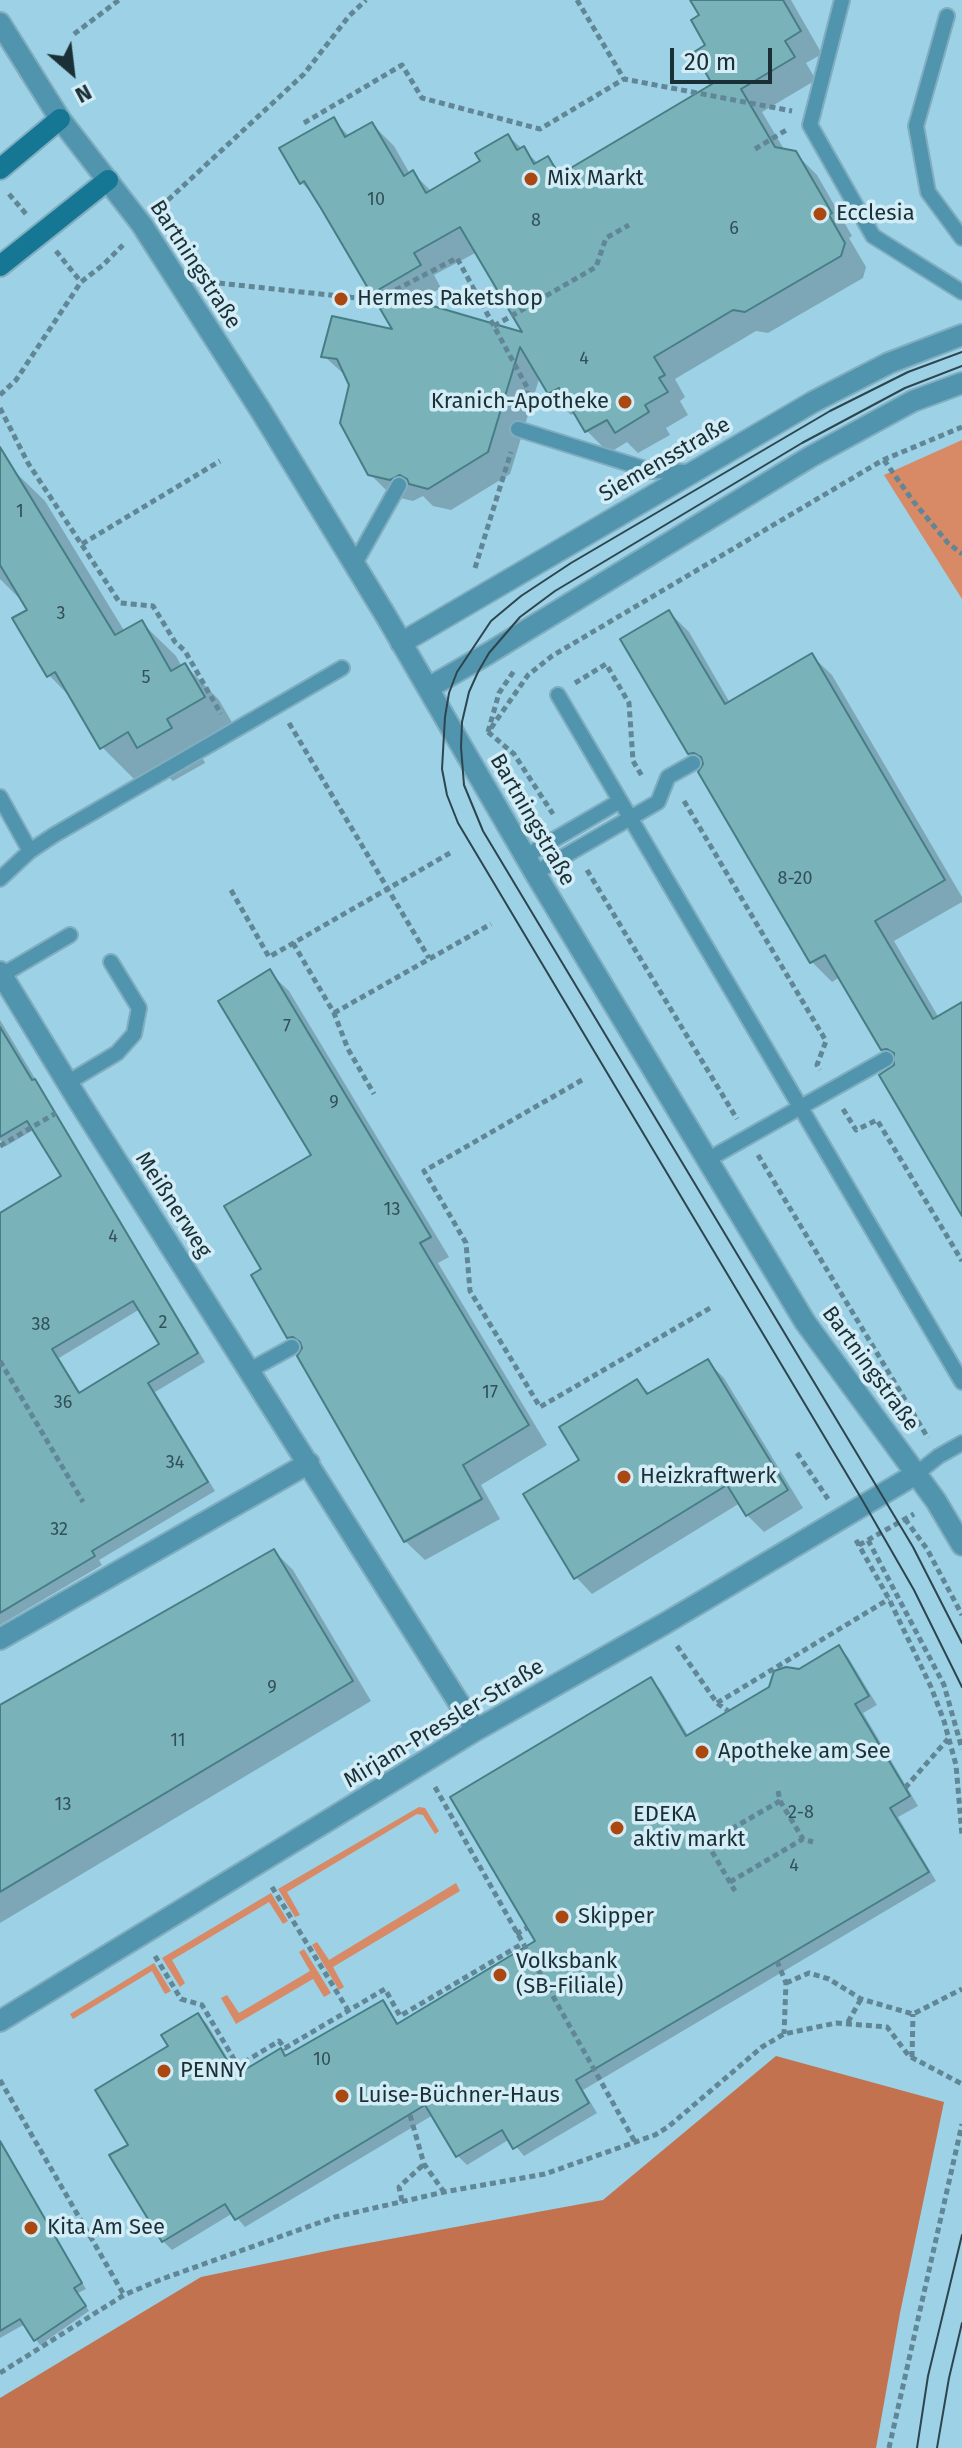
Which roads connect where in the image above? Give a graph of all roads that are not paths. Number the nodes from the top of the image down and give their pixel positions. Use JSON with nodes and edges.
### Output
{"nodes":[{"id":1,"x":842,"y":0,"type":"edge"},
{"id":2,"x":947,"y":16,"type":"dead end"},
{"id":3,"x":0,"y":23,"type":"edge"},
{"id":4,"x":60,"y":119,"type":"junction"},
{"id":5,"x":2,"y":178,"type":"edge"},
{"id":6,"x":108,"y":180,"type":"junction"},
{"id":7,"x":962,"y":238,"type":"edge"},
{"id":8,"x":0,"y":266,"type":"edge"},
{"id":9,"x":962,"y":292,"type":"edge"},
{"id":10,"x":962,"y":335,"type":"edge"},
{"id":11,"x":962,"y":383,"type":"edge"},
{"id":12,"x":518,"y":429,"type":"road end"},
{"id":13,"x":692,"y":472,"type":"junction"},
{"id":14,"x":399,"y":485,"type":"dead end"},
{"id":15,"x":354,"y":565,"type":"junction"},
{"id":16,"x":401,"y":643,"type":"junction"},
{"id":17,"x":342,"y":668,"type":"dead end"},
{"id":18,"x":428,"y":688,"type":"junction"},
{"id":19,"x":558,"y":695,"type":"road end"},
{"id":20,"x":693,"y":763,"type":"dead end"},
{"id":21,"x":0,"y":797,"type":"edge"},
{"id":22,"x":620,"y":801,"type":"junction"},
{"id":23,"x":630,"y":817,"type":"junction"},
{"id":24,"x":30,"y":851,"type":"junction"},
{"id":25,"x":530,"y":864,"type":"junction"},
{"id":26,"x":0,"y":879,"type":"edge"},
{"id":27,"x":70,"y":935,"type":"dead end"},
{"id":28,"x":111,"y":962,"type":"dead end"},
{"id":29,"x":1,"y":973,"type":"edge"},
{"id":30,"x":886,"y":1059,"type":"dead end"},
{"id":31,"x":72,"y":1091,"type":"junction"},
{"id":32,"x":799,"y":1107,"type":"junction"},
{"id":33,"x":707,"y":1160,"type":"junction"},
{"id":34,"x":292,"y":1347,"type":"dead end"},
{"id":35,"x":250,"y":1370,"type":"junction"},
{"id":36,"x":962,"y":1382,"type":"edge"},
{"id":37,"x":962,"y":1443,"type":"edge"},
{"id":38,"x":309,"y":1463,"type":"junction"},
{"id":39,"x":916,"y":1474,"type":"junction"},
{"id":40,"x":962,"y":1545,"type":"edge"},
{"id":41,"x":0,"y":1639,"type":"edge"},
{"id":42,"x":476,"y":1730,"type":"junction"},
{"id":43,"x":0,"y":2021,"type":"edge"}],
"edges":[{"from":1,"to":9,"type":"lane"},
{"from":2,"to":7,"type":"lane"},
{"from":3,"to":4,"type":"street","name":"Bartningstraße"},
{"from":4,"to":5,"type":"main road"},
{"from":4,"to":6,"type":"street","name":"Bartningstraße"},
{"from":6,"to":8,"type":"main road"},
{"from":6,"to":15,"type":"street","name":"Bartningstraße"},
{"from":10,"to":13,"type":"street","name":"Siemensstraße"},
{"from":11,"to":18,"type":"street"},
{"from":12,"to":13,"type":"lane"},
{"from":13,"to":16,"type":"street","name":"Siemensstraße"},
{"from":14,"to":15,"type":"lane"},
{"from":15,"to":16,"type":"street","name":"Bartningstraße"},
{"from":16,"to":18,"type":"street","name":"Bartningstraße"},
{"from":17,"to":24,"type":"lane"},
{"from":18,"to":25,"type":"street","name":"Bartningstraße"},
{"from":19,"to":22,"type":"lane"},
{"from":20,"to":23,"type":"lane"},
{"from":21,"to":24,"type":"lane"},
{"from":22,"to":23,"type":"lane"},
{"from":22,"to":25,"type":"lane"},
{"from":23,"to":25,"type":"lane"},
{"from":23,"to":32,"type":"lane"},
{"from":24,"to":26,"type":"lane"},
{"from":25,"to":33,"type":"street","name":"Bartningstraße"},
{"from":27,"to":29,"type":"lane"},
{"from":28,"to":31,"type":"lane"},
{"from":29,"to":31,"type":"street","name":"Meißnerweg"},
{"from":30,"to":32,"type":"lane"},
{"from":31,"to":35,"type":"street","name":"Meißnerweg"},
{"from":32,"to":33,"type":"lane"},
{"from":32,"to":36,"type":"lane"},
{"from":33,"to":39,"type":"street","name":"Bartningstraße"},
{"from":34,"to":35,"type":"lane"},
{"from":35,"to":38,"type":"street","name":"Meißnerweg"},
{"from":37,"to":39,"type":"lane"},
{"from":38,"to":41,"type":"street"},
{"from":38,"to":42,"type":"street","name":"Meißnerweg"},
{"from":39,"to":40,"type":"street","name":"Bartningstraße"},
{"from":39,"to":42,"type":"street","name":"Mirjam-Pressler-Straße"},
{"from":42,"to":43,"type":"street","name":"Mirjam-Pressler-Straße"}]}
